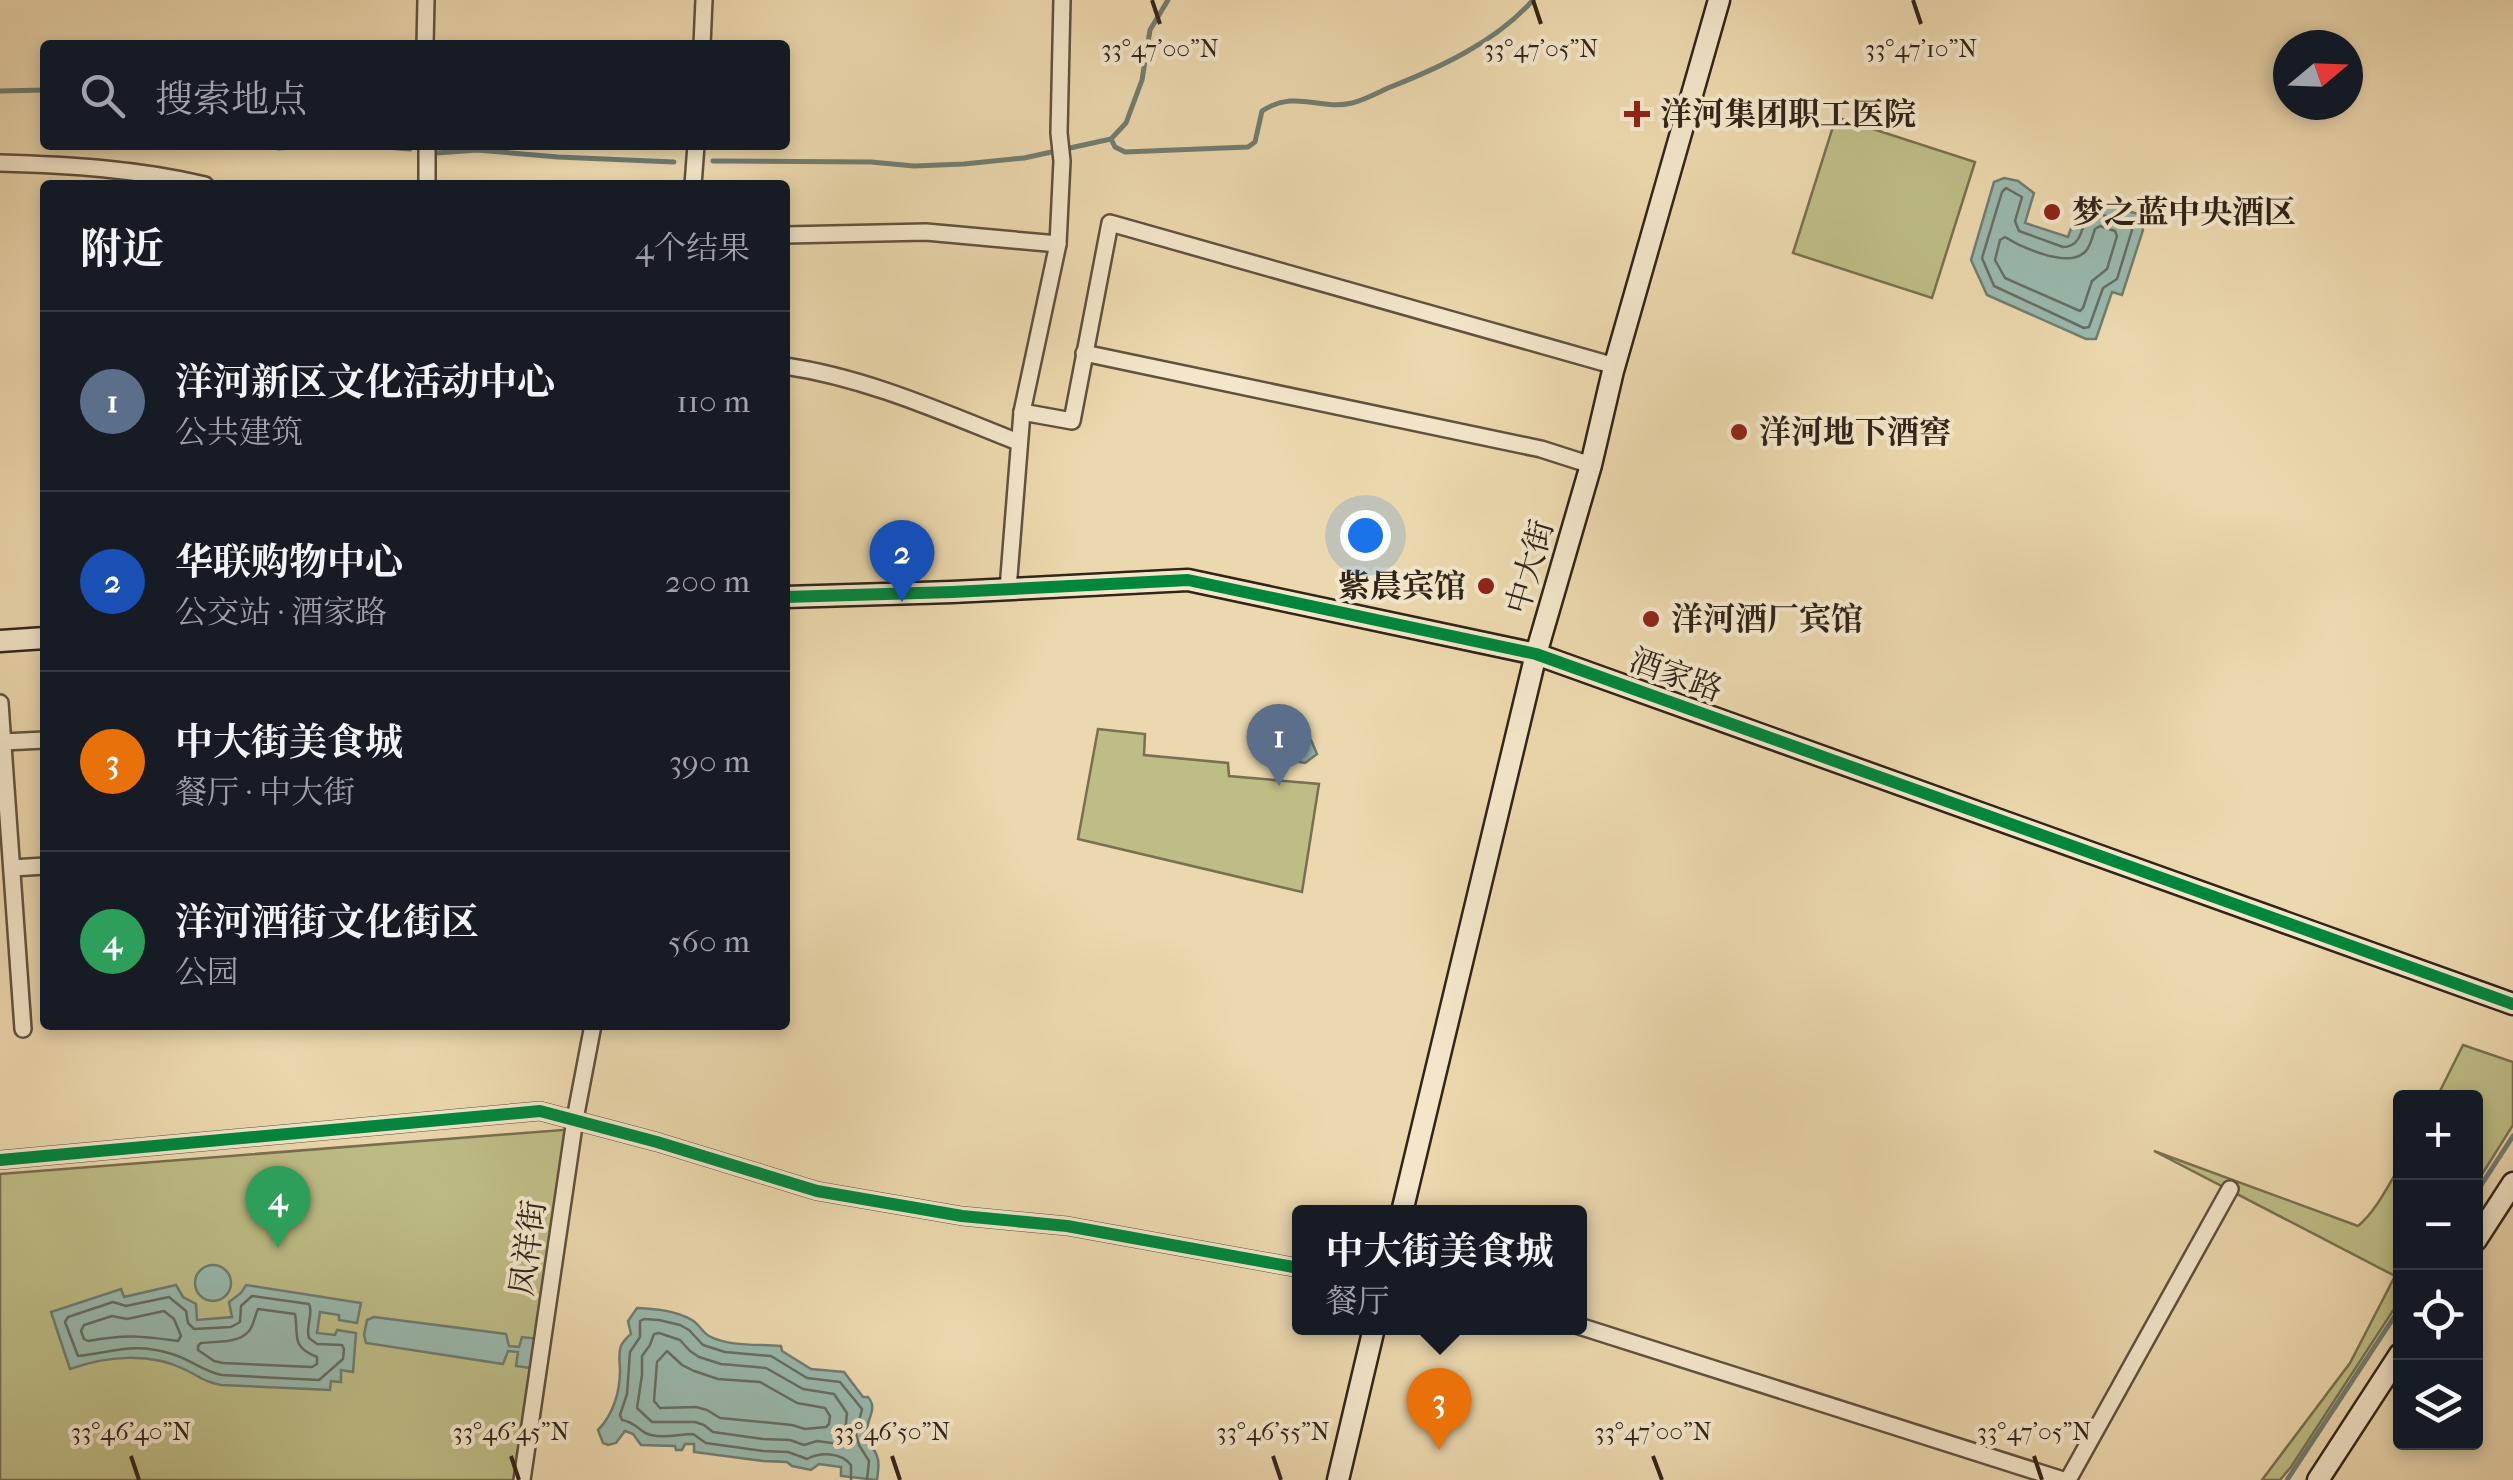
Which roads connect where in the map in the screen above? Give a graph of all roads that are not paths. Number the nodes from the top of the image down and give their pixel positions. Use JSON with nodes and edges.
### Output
{"nodes":[{"id":1,"x":426,"y":0,"type":"edge"},
{"id":2,"x":704,"y":0,"type":"edge"},
{"id":3,"x":1062,"y":0,"type":"edge"},
{"id":4,"x":1719,"y":0,"type":"edge"},
{"id":5,"x":425,"y":40,"type":"edge"},
{"id":6,"x":702,"y":40,"type":"edge"},
{"id":7,"x":427,"y":150,"type":"edge"},
{"id":8,"x":696,"y":150,"type":"edge"},
{"id":9,"x":0,"y":163,"type":"edge"},
{"id":10,"x":184,"y":180,"type":"edge"},
{"id":11,"x":428,"y":180,"type":"edge"},
{"id":12,"x":694,"y":180,"type":"edge"},
{"id":13,"x":790,"y":235,"type":"edge"},
{"id":14,"x":1058,"y":244,"type":"junction"},
{"id":15,"x":1084,"y":353,"type":"junction"},
{"id":16,"x":1615,"y":366,"type":"junction"},
{"id":17,"x":790,"y":367,"type":"edge"},
{"id":18,"x":1022,"y":412,"type":"junction"},
{"id":19,"x":1018,"y":442,"type":"junction"},
{"id":20,"x":1591,"y":465,"type":"junction"},
{"id":21,"x":1008,"y":589,"type":"junction"},
{"id":22,"x":790,"y":597,"type":"edge"},
{"id":23,"x":40,"y":638,"type":"edge"},
{"id":24,"x":0,"y":641,"type":"edge"},
{"id":25,"x":1536,"y":654,"type":"junction"},
{"id":26,"x":0,"y":702,"type":"edge"},
{"id":27,"x":1,"y":720,"type":"edge"},
{"id":28,"x":40,"y":740,"type":"edge"},
{"id":29,"x":3,"y":742,"type":"junction"},
{"id":30,"x":40,"y":866,"type":"edge"},
{"id":31,"x":12,"y":868,"type":"junction"},
{"id":32,"x":2513,"y":1004,"type":"edge"},
{"id":33,"x":23,"y":1029,"type":"dead end"},
{"id":34,"x":592,"y":1030,"type":"edge"},
{"id":35,"x":575,"y":1118,"type":"junction"},
{"id":36,"x":0,"y":1160,"type":"edge"},
{"id":37,"x":2513,"y":1184,"type":"edge"},
{"id":38,"x":2230,"y":1189,"type":"dead end"},
{"id":39,"x":1404,"y":1205,"type":"edge"},
{"id":40,"x":2483,"y":1229,"type":"edge"},
{"id":41,"x":1292,"y":1267,"type":"edge"},
{"id":42,"x":1587,"y":1329,"type":"edge"},
{"id":43,"x":1372,"y":1335,"type":"edge"},
{"id":44,"x":2396,"y":1360,"type":"edge"},
{"id":45,"x":522,"y":1480,"type":"edge"},
{"id":46,"x":1338,"y":1480,"type":"edge"},
{"id":47,"x":2066,"y":1480,"type":"edge"},
{"id":48,"x":2318,"y":1480,"type":"edge"}],
"edges":[{"from":1,"to":5,"type":"street"},
{"from":2,"to":6,"type":"street"},
{"from":3,"to":14,"type":"street"},
{"from":4,"to":16,"type":"street","name":"中大街"},
{"from":7,"to":11,"type":"street"},
{"from":8,"to":12,"type":"street"},
{"from":9,"to":10,"type":"street"},
{"from":13,"to":14,"type":"street"},
{"from":14,"to":18,"type":"street"},
{"from":15,"to":16,"type":"street"},
{"from":15,"to":18,"type":"street"},
{"from":15,"to":20,"type":"street"},
{"from":16,"to":20,"type":"street","name":"中大街"},
{"from":17,"to":19,"type":"street"},
{"from":18,"to":19,"type":"street"},
{"from":19,"to":21,"type":"street"},
{"from":20,"to":25,"type":"street","name":"中大街"},
{"from":21,"to":22,"type":"street","name":"酒家路"},
{"from":21,"to":25,"type":"street","name":"酒家路"},
{"from":23,"to":24,"type":"street"},
{"from":25,"to":32,"type":"street","name":"酒家路"},
{"from":25,"to":39,"type":"street","name":"中大街"},
{"from":26,"to":27,"type":"street"},
{"from":27,"to":29,"type":"street"},
{"from":28,"to":29,"type":"street"},
{"from":29,"to":31,"type":"street"},
{"from":30,"to":31,"type":"street"},
{"from":31,"to":33,"type":"street"},
{"from":34,"to":35,"type":"street","name":"凤祥街"},
{"from":35,"to":36,"type":"street"},
{"from":35,"to":41,"type":"street"},
{"from":35,"to":45,"type":"street","name":"凤祥街"},
{"from":37,"to":40,"type":"street"},
{"from":38,"to":47,"type":"street"},
{"from":42,"to":47,"type":"street"},
{"from":43,"to":46,"type":"street"},
{"from":44,"to":48,"type":"street"}]}
